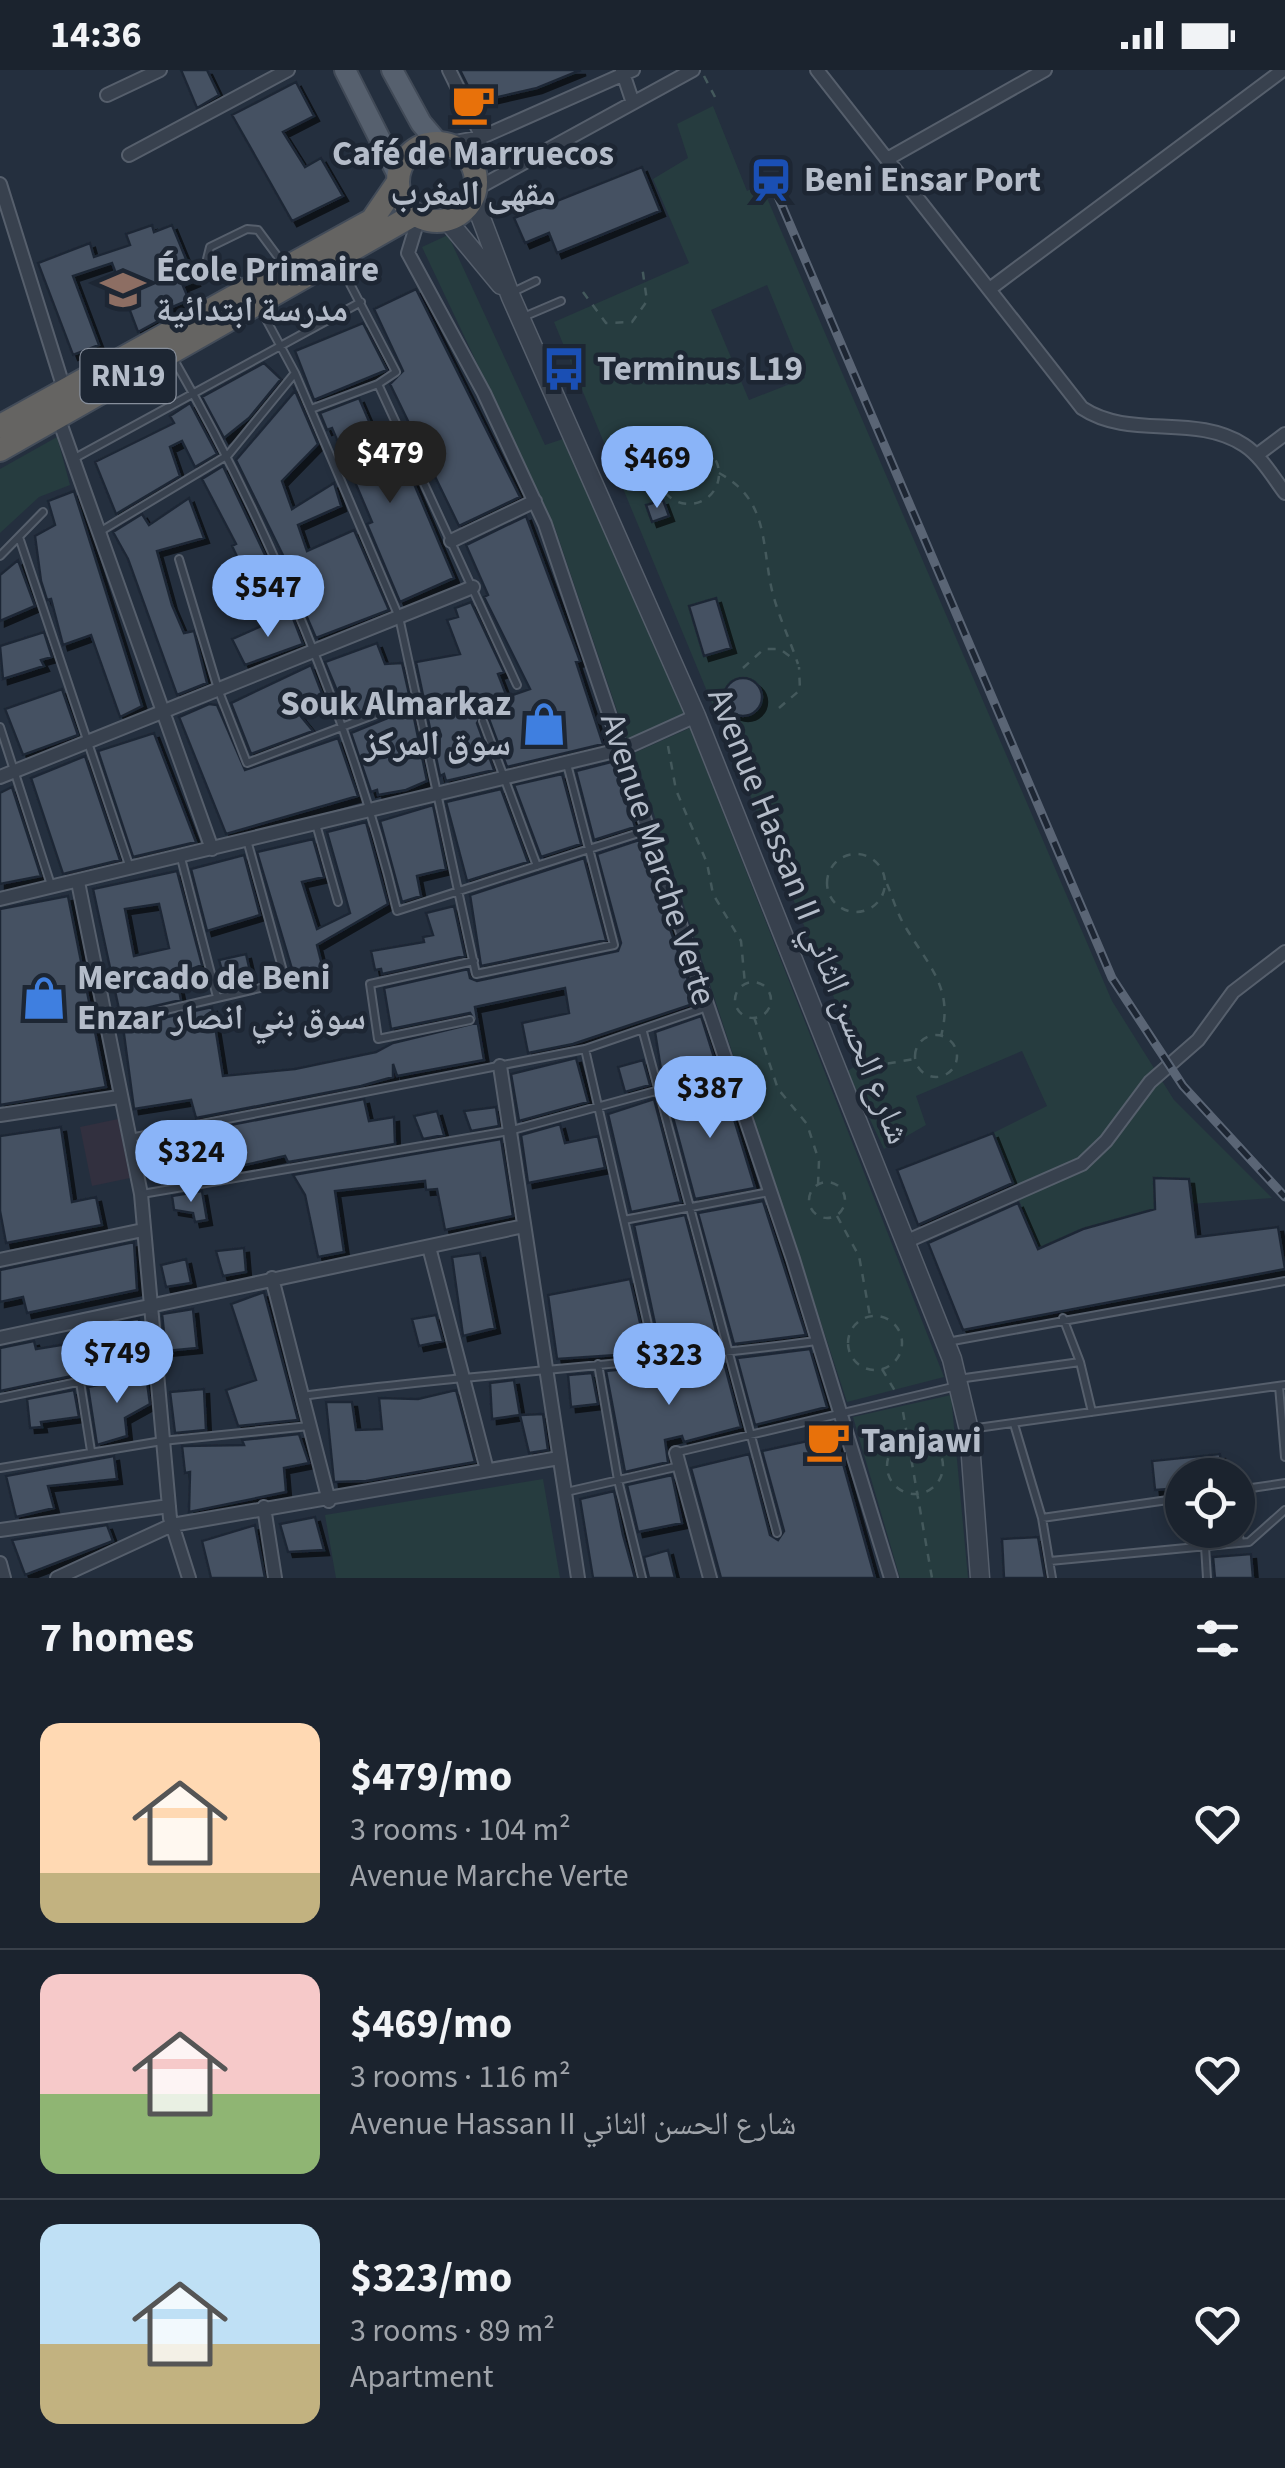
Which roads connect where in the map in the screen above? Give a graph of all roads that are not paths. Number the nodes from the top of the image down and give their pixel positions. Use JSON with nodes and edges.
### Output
{"nodes":[{"id":1,"x":160,"y":70,"type":"edge"},
{"id":2,"x":288,"y":70,"type":"edge"},
{"id":3,"x":345,"y":70,"type":"edge"},
{"id":4,"x":392,"y":70,"type":"edge"},
{"id":5,"x":449,"y":70,"type":"edge"},
{"id":6,"x":693,"y":70,"type":"edge"},
{"id":7,"x":818,"y":70,"type":"edge"},
{"id":8,"x":1045,"y":70,"type":"edge"},
{"id":9,"x":1283,"y":70,"type":"edge"},
{"id":10,"x":626,"y":72,"type":"edge"},
{"id":11,"x":107,"y":95,"type":"dead end"},
{"id":12,"x":633,"y":103,"type":"junction"},
{"id":13,"x":482,"y":137,"type":"junction"},
{"id":14,"x":441,"y":144,"type":"junction"},
{"id":15,"x":129,"y":155,"type":"dead end"},
{"id":16,"x":889,"y":158,"type":"junction"},
{"id":17,"x":398,"y":179,"type":"junction"},
{"id":18,"x":0,"y":184,"type":"edge"},
{"id":19,"x":474,"y":184,"type":"junction"},
{"id":20,"x":417,"y":216,"type":"junction"},
{"id":21,"x":447,"y":220,"type":"junction"},
{"id":22,"x":337,"y":259,"type":"junction"},
{"id":23,"x":289,"y":276,"type":"junction"},
{"id":24,"x":536,"y":282,"type":"dead end"},
{"id":25,"x":991,"y":288,"type":"junction"},
{"id":26,"x":510,"y":295,"type":"junction"},
{"id":27,"x":253,"y":296,"type":"junction"},
{"id":28,"x":561,"y":301,"type":"dead end"},
{"id":29,"x":360,"y":302,"type":"junction"},
{"id":30,"x":520,"y":319,"type":"junction"},
{"id":31,"x":279,"y":344,"type":"junction"},
{"id":32,"x":170,"y":353,"type":"junction"},
{"id":33,"x":295,"y":373,"type":"junction"},
{"id":34,"x":378,"y":384,"type":"junction"},
{"id":35,"x":192,"y":392,"type":"junction"},
{"id":36,"x":64,"y":405,"type":"junction"},
{"id":37,"x":311,"y":409,"type":"junction"},
{"id":38,"x":0,"y":426,"type":"edge"},
{"id":39,"x":1285,"y":434,"type":"edge"},
{"id":40,"x":0,"y":450,"type":"edge"},
{"id":41,"x":228,"y":455,"type":"junction"},
{"id":42,"x":1257,"y":456,"type":"junction"},
{"id":43,"x":75,"y":458,"type":"junction"},
{"id":44,"x":1285,"y":493,"type":"edge"},
{"id":45,"x":535,"y":501,"type":"junction"},
{"id":46,"x":43,"y":512,"type":"dead end"},
{"id":47,"x":101,"y":531,"type":"junction"},
{"id":48,"x":20,"y":537,"type":"junction"},
{"id":49,"x":452,"y":540,"type":"junction"},
{"id":50,"x":0,"y":556,"type":"edge"},
{"id":51,"x":180,"y":560,"type":"dead end"},
{"id":52,"x":474,"y":587,"type":"junction"},
{"id":53,"x":399,"y":617,"type":"junction"},
{"id":54,"x":311,"y":652,"type":"junction"},
{"id":55,"x":518,"y":685,"type":"dead end"},
{"id":56,"x":218,"y":689,"type":"junction"},
{"id":57,"x":418,"y":698,"type":"junction"},
{"id":58,"x":162,"y":712,"type":"junction"},
{"id":59,"x":696,"y":716,"type":"junction"},
{"id":60,"x":484,"y":722,"type":"dead end"},
{"id":61,"x":340,"y":726,"type":"junction"},
{"id":62,"x":0,"y":727,"type":"edge"},
{"id":63,"x":88,"y":741,"type":"junction"},
{"id":64,"x":623,"y":749,"type":"junction"},
{"id":65,"x":567,"y":763,"type":"junction"},
{"id":66,"x":16,"y":770,"type":"junction"},
{"id":67,"x":0,"y":777,"type":"edge"},
{"id":68,"x":506,"y":778,"type":"junction"},
{"id":69,"x":440,"y":794,"type":"junction"},
{"id":70,"x":373,"y":810,"type":"junction"},
{"id":71,"x":316,"y":824,"type":"junction"},
{"id":72,"x":650,"y":829,"type":"junction"},
{"id":73,"x":248,"y":840,"type":"junction"},
{"id":74,"x":212,"y":849,"type":"junction"},
{"id":75,"x":590,"y":850,"type":"junction"},
{"id":76,"x":180,"y":857,"type":"junction"},
{"id":77,"x":537,"y":866,"type":"junction"},
{"id":78,"x":130,"y":869,"type":"junction"},
{"id":79,"x":78,"y":882,"type":"junction"},
{"id":80,"x":52,"y":888,"type":"junction"},
{"id":81,"x":460,"y":890,"type":"junction"},
{"id":82,"x":0,"y":899,"type":"edge"},
{"id":83,"x":338,"y":902,"type":"dead end"},
{"id":84,"x":1285,"y":952,"type":"edge"},
{"id":85,"x":474,"y":962,"type":"junction"},
{"id":86,"x":217,"y":997,"type":"junction"},
{"id":87,"x":708,"y":1007,"type":"junction"},
{"id":88,"x":470,"y":1020,"type":"dead end"},
{"id":89,"x":105,"y":1024,"type":"junction"},
{"id":90,"x":643,"y":1032,"type":"junction"},
{"id":91,"x":585,"y":1049,"type":"junction"},
{"id":92,"x":500,"y":1066,"type":"junction"},
{"id":93,"x":729,"y":1071,"type":"junction"},
{"id":94,"x":660,"y":1092,"type":"junction"},
{"id":95,"x":119,"y":1097,"type":"junction"},
{"id":96,"x":598,"y":1108,"type":"junction"},
{"id":97,"x":0,"y":1114,"type":"edge"},
{"id":98,"x":509,"y":1131,"type":"junction"},
{"id":99,"x":127,"y":1139,"type":"junction"},
{"id":100,"x":770,"y":1192,"type":"junction"},
{"id":101,"x":141,"y":1194,"type":"junction"},
{"id":102,"x":691,"y":1206,"type":"junction"},
{"id":103,"x":624,"y":1220,"type":"junction"},
{"id":104,"x":524,"y":1226,"type":"junction"},
{"id":105,"x":143,"y":1230,"type":"junction"},
{"id":106,"x":905,"y":1242,"type":"junction"},
{"id":107,"x":429,"y":1247,"type":"junction"},
{"id":108,"x":1,"y":1256,"type":"edge"},
{"id":109,"x":272,"y":1278,"type":"junction"},
{"id":110,"x":1285,"y":1281,"type":"edge"},
{"id":111,"x":148,"y":1304,"type":"junction"},
{"id":112,"x":1063,"y":1318,"type":"junction"},
{"id":113,"x":0,"y":1338,"type":"edge"},
{"id":114,"x":818,"y":1340,"type":"junction"},
{"id":115,"x":945,"y":1342,"type":"junction"},
{"id":116,"x":726,"y":1353,"type":"junction"},
{"id":117,"x":656,"y":1360,"type":"junction"},
{"id":118,"x":1080,"y":1362,"type":"junction"},
{"id":119,"x":598,"y":1364,"type":"junction"},
{"id":120,"x":154,"y":1366,"type":"junction"},
{"id":121,"x":546,"y":1367,"type":"junction"},
{"id":122,"x":462,"y":1375,"type":"junction"},
{"id":123,"x":80,"y":1382,"type":"junction"},
{"id":124,"x":959,"y":1382,"type":"junction"},
{"id":125,"x":1282,"y":1386,"type":"edge"},
{"id":126,"x":302,"y":1396,"type":"junction"},
{"id":127,"x":0,"y":1398,"type":"edge"},
{"id":128,"x":1092,"y":1413,"type":"junction"},
{"id":129,"x":840,"y":1414,"type":"junction"},
{"id":130,"x":1014,"y":1424,"type":"junction"},
{"id":131,"x":310,"y":1426,"type":"junction"},
{"id":132,"x":969,"y":1430,"type":"junction"},
{"id":133,"x":749,"y":1436,"type":"junction"},
{"id":134,"x":162,"y":1441,"type":"junction"},
{"id":135,"x":91,"y":1452,"type":"junction"},
{"id":136,"x":1285,"y":1457,"type":"edge"},
{"id":137,"x":559,"y":1458,"type":"junction"},
{"id":138,"x":679,"y":1459,"type":"junction"},
{"id":139,"x":0,"y":1468,"type":"edge"},
{"id":140,"x":487,"y":1470,"type":"junction"},
{"id":141,"x":618,"y":1480,"type":"junction"},
{"id":142,"x":1285,"y":1483,"type":"edge"},
{"id":143,"x":1255,"y":1487,"type":"edge"},
{"id":144,"x":564,"y":1492,"type":"junction"},
{"id":145,"x":329,"y":1500,"type":"junction"},
{"id":146,"x":1165,"y":1500,"type":"edge"},
{"id":147,"x":169,"y":1506,"type":"junction"},
{"id":148,"x":264,"y":1508,"type":"junction"},
{"id":149,"x":1285,"y":1510,"type":"edge"},
{"id":150,"x":1042,"y":1518,"type":"junction"},
{"id":151,"x":172,"y":1525,"type":"junction"},
{"id":152,"x":0,"y":1530,"type":"edge"},
{"id":153,"x":777,"y":1533,"type":"dead end"},
{"id":154,"x":1255,"y":1537,"type":"edge"},
{"id":155,"x":1186,"y":1548,"type":"edge"},
{"id":156,"x":1205,"y":1548,"type":"edge"},
{"id":157,"x":0,"y":1562,"type":"edge"},
{"id":158,"x":1050,"y":1562,"type":"junction"},
{"id":159,"x":4,"y":1578,"type":"edge"},
{"id":160,"x":57,"y":1578,"type":"edge"},
{"id":161,"x":189,"y":1578,"type":"edge"},
{"id":162,"x":275,"y":1578,"type":"edge"},
{"id":163,"x":578,"y":1578,"type":"edge"},
{"id":164,"x":642,"y":1578,"type":"edge"},
{"id":165,"x":710,"y":1578,"type":"edge"},
{"id":166,"x":890,"y":1578,"type":"edge"},
{"id":167,"x":980,"y":1578,"type":"edge"},
{"id":168,"x":1052,"y":1578,"type":"edge"},
{"id":169,"x":1207,"y":1578,"type":"edge"}],
"edges":[{"from":1,"to":11,"type":"street"},
{"from":2,"to":15,"type":"street"},
{"from":3,"to":17,"type":"main road"},
{"from":4,"to":14,"type":"main road"},
{"from":5,"to":13,"type":"street"},
{"from":6,"to":12,"type":"street"},
{"from":7,"to":16,"type":"street"},
{"from":8,"to":16,"type":"street"},
{"from":9,"to":25,"type":"street"},
{"from":10,"to":12,"type":"street"},
{"from":10,"to":13,"type":"street"},
{"from":12,"to":19,"type":"street"},
{"from":13,"to":14,"type":"street"},
{"from":13,"to":19,"type":"street"},
{"from":14,"to":17,"type":"highway","number":"RN19"},
{"from":14,"to":19,"type":"highway"},
{"from":16,"to":25,"type":"street"},
{"from":17,"to":20,"type":"highway"},
{"from":17,"to":23,"type":"highway","number":"RN19"},
{"from":18,"to":36,"type":"street"},
{"from":19,"to":21,"type":"highway"},
{"from":19,"to":26,"type":"street","name":"Avenue Hassan II شارع الحسن الثاني"},
{"from":20,"to":21,"type":"highway"},
{"from":20,"to":22,"type":"highway","number":"RN19"},
{"from":20,"to":45,"type":"street","name":"Avenue Marche Verte"},
{"from":21,"to":26,"type":"street","name":"Avenue Hassan II شارع الحسن الثاني"},
{"from":22,"to":23,"type":"highway","number":"RN19"},
{"from":22,"to":29,"type":"lane"},
{"from":23,"to":27,"type":"highway","number":"RN19"},
{"from":23,"to":27,"type":"lane"},
{"from":24,"to":26,"type":"lane"},
{"from":25,"to":42,"type":"street"},
{"from":26,"to":30,"type":"street","name":"Avenue Hassan II شارع الحسن الثاني"},
{"from":27,"to":31,"type":"lane"},
{"from":27,"to":32,"type":"highway","number":"RN19"},
{"from":27,"to":36,"type":"highway","number":"RN19"},
{"from":28,"to":30,"type":"lane"},
{"from":29,"to":31,"type":"lane"},
{"from":29,"to":34,"type":"lane"},
{"from":30,"to":59,"type":"street","name":"Avenue Hassan II شارع الحسن الثاني"},
{"from":31,"to":33,"type":"lane"},
{"from":31,"to":35,"type":"lane"},
{"from":32,"to":35,"type":"lane"},
{"from":32,"to":36,"type":"highway","number":"RN19"},
{"from":33,"to":37,"type":"lane"},
{"from":33,"to":41,"type":"lane"},
{"from":34,"to":37,"type":"lane"},
{"from":34,"to":49,"type":"lane"},
{"from":35,"to":41,"type":"lane"},
{"from":35,"to":43,"type":"lane"},
{"from":36,"to":38,"type":"highway","number":"RN19"},
{"from":36,"to":40,"type":"highway","number":"RN19"},
{"from":36,"to":43,"type":"street"},
{"from":37,"to":53,"type":"lane"},
{"from":39,"to":42,"type":"street"},
{"from":41,"to":47,"type":"lane"},
{"from":41,"to":54,"type":"lane"},
{"from":42,"to":44,"type":"street"},
{"from":43,"to":47,"type":"street"},
{"from":45,"to":49,"type":"street"},
{"from":45,"to":64,"type":"street","name":"Avenue Marche Verte"},
{"from":46,"to":48,"type":"lane"},
{"from":47,"to":58,"type":"street"},
{"from":48,"to":50,"type":"lane"},
{"from":48,"to":63,"type":"lane"},
{"from":49,"to":52,"type":"lane"},
{"from":51,"to":56,"type":"lane"},
{"from":52,"to":53,"type":"street"},
{"from":52,"to":55,"type":"lane"},
{"from":53,"to":54,"type":"street"},
{"from":53,"to":57,"type":"lane"},
{"from":54,"to":56,"type":"street"},
{"from":54,"to":61,"type":"lane"},
{"from":56,"to":58,"type":"street"},
{"from":56,"to":61,"type":"lane"},
{"from":57,"to":61,"type":"lane"},
{"from":57,"to":69,"type":"lane"},
{"from":58,"to":63,"type":"street"},
{"from":58,"to":74,"type":"street"},
{"from":59,"to":64,"type":"street"},
{"from":59,"to":106,"type":"street","name":"Avenue Hassan II شارع الحسن الثاني"},
{"from":60,"to":68,"type":"lane"},
{"from":61,"to":70,"type":"lane"},
{"from":62,"to":66,"type":"lane"},
{"from":63,"to":66,"type":"street"},
{"from":63,"to":78,"type":"lane"},
{"from":64,"to":65,"type":"street"},
{"from":64,"to":72,"type":"street","name":"Avenue Marche Verte"},
{"from":65,"to":68,"type":"street"},
{"from":65,"to":75,"type":"lane"},
{"from":66,"to":67,"type":"street"},
{"from":66,"to":80,"type":"lane"},
{"from":68,"to":69,"type":"street"},
{"from":68,"to":77,"type":"lane"},
{"from":69,"to":70,"type":"street"},
{"from":69,"to":81,"type":"lane"},
{"from":70,"to":71,"type":"street"},
{"from":70,"to":81,"type":"lane"},
{"from":71,"to":73,"type":"street"},
{"from":71,"to":83,"type":"lane"},
{"from":72,"to":75,"type":"lane"},
{"from":72,"to":87,"type":"street","name":"Avenue Marche Verte"},
{"from":73,"to":74,"type":"street"},
{"from":73,"to":86,"type":"lane"},
{"from":74,"to":76,"type":"street"},
{"from":75,"to":77,"type":"lane"},
{"from":75,"to":85,"type":"lane"},
{"from":76,"to":78,"type":"street"},
{"from":76,"to":86,"type":"lane"},
{"from":77,"to":81,"type":"lane"},
{"from":78,"to":79,"type":"street"},
{"from":79,"to":80,"type":"street"},
{"from":79,"to":89,"type":"street"},
{"from":80,"to":82,"type":"street"},
{"from":81,"to":85,"type":"lane"},
{"from":84,"to":106,"type":"street"},
{"from":85,"to":88,"type":"lane"},
{"from":86,"to":89,"type":"lane"},
{"from":87,"to":90,"type":"lane"},
{"from":87,"to":93,"type":"street","name":"Avenue Marche Verte"},
{"from":89,"to":95,"type":"street"},
{"from":90,"to":91,"type":"lane"},
{"from":90,"to":94,"type":"lane"},
{"from":91,"to":92,"type":"lane"},
{"from":91,"to":96,"type":"lane"},
{"from":92,"to":98,"type":"street"},
{"from":92,"to":99,"type":"lane"},
{"from":93,"to":94,"type":"lane"},
{"from":93,"to":100,"type":"street","name":"Avenue Marche Verte"},
{"from":94,"to":96,"type":"lane"},
{"from":94,"to":102,"type":"lane"},
{"from":95,"to":97,"type":"street"},
{"from":95,"to":99,"type":"street"},
{"from":96,"to":98,"type":"lane"},
{"from":96,"to":103,"type":"lane"},
{"from":98,"to":101,"type":"lane"},
{"from":98,"to":104,"type":"street"},
{"from":99,"to":101,"type":"street"},
{"from":100,"to":102,"type":"lane"},
{"from":100,"to":114,"type":"street","name":"Avenue Marche Verte"},
{"from":101,"to":105,"type":"street"},
{"from":102,"to":103,"type":"lane"},
{"from":102,"to":116,"type":"lane"},
{"from":103,"to":117,"type":"lane"},
{"from":104,"to":107,"type":"street"},
{"from":104,"to":121,"type":"street"},
{"from":105,"to":108,"type":"street"},
{"from":105,"to":111,"type":"street"},
{"from":106,"to":115,"type":"street","name":"Avenue Hassan II شارع الحسن الثاني"},
{"from":107,"to":109,"type":"street"},
{"from":107,"to":122,"type":"street"},
{"from":109,"to":111,"type":"street"},
{"from":109,"to":126,"type":"street"},
{"from":110,"to":112,"type":"lane"},
{"from":111,"to":113,"type":"street"},
{"from":111,"to":120,"type":"street"},
{"from":112,"to":115,"type":"lane"},
{"from":112,"to":118,"type":"lane"},
{"from":114,"to":116,"type":"lane"},
{"from":114,"to":129,"type":"street","name":"Avenue Marche Verte"},
{"from":115,"to":124,"type":"street","name":"Avenue Hassan II شارع الحسن الثاني"},
{"from":116,"to":117,"type":"lane"},
{"from":116,"to":133,"type":"lane"},
{"from":117,"to":119,"type":"lane"},
{"from":118,"to":124,"type":"lane"},
{"from":118,"to":128,"type":"lane"},
{"from":119,"to":121,"type":"lane"},
{"from":119,"to":141,"type":"lane"},
{"from":120,"to":123,"type":"lane"},
{"from":120,"to":134,"type":"street"},
{"from":121,"to":122,"type":"lane"},
{"from":121,"to":137,"type":"street"},
{"from":122,"to":126,"type":"lane"},
{"from":122,"to":140,"type":"street"},
{"from":123,"to":127,"type":"lane"},
{"from":123,"to":135,"type":"lane"},
{"from":124,"to":129,"type":"lane"},
{"from":124,"to":132,"type":"street","name":"Avenue Hassan II شارع الحسن الثاني"},
{"from":125,"to":128,"type":"lane"},
{"from":125,"to":136,"type":"lane"},
{"from":126,"to":131,"type":"street"},
{"from":128,"to":130,"type":"lane"},
{"from":129,"to":133,"type":"lane"},
{"from":129,"to":166,"type":"street","name":"Avenue Marche Verte"},
{"from":130,"to":132,"type":"lane"},
{"from":130,"to":150,"type":"lane"},
{"from":131,"to":134,"type":"lane"},
{"from":131,"to":145,"type":"street"},
{"from":132,"to":167,"type":"street","name":"Avenue Hassan II شارع الحسن الثاني"},
{"from":133,"to":138,"type":"lane"},
{"from":133,"to":153,"type":"lane"},
{"from":134,"to":135,"type":"lane"},
{"from":134,"to":147,"type":"street"},
{"from":135,"to":139,"type":"lane"},
{"from":137,"to":140,"type":"street"},
{"from":137,"to":144,"type":"street"},
{"from":138,"to":141,"type":"lane"},
{"from":138,"to":165,"type":"street"},
{"from":140,"to":145,"type":"street"},
{"from":141,"to":144,"type":"lane"},
{"from":141,"to":164,"type":"lane"},
{"from":142,"to":143,"type":"lane"},
{"from":144,"to":163,"type":"street"},
{"from":145,"to":148,"type":"street"},
{"from":146,"to":150,"type":"lane"},
{"from":147,"to":151,"type":"street"},
{"from":147,"to":152,"type":"street"},
{"from":148,"to":151,"type":"street"},
{"from":148,"to":162,"type":"street"},
{"from":149,"to":154,"type":"lane"},
{"from":150,"to":158,"type":"lane"},
{"from":151,"to":160,"type":"street"},
{"from":151,"to":161,"type":"street"},
{"from":155,"to":158,"type":"lane"},
{"from":156,"to":169,"type":"lane"},
{"from":157,"to":159,"type":"street"},
{"from":158,"to":168,"type":"lane"}]}
